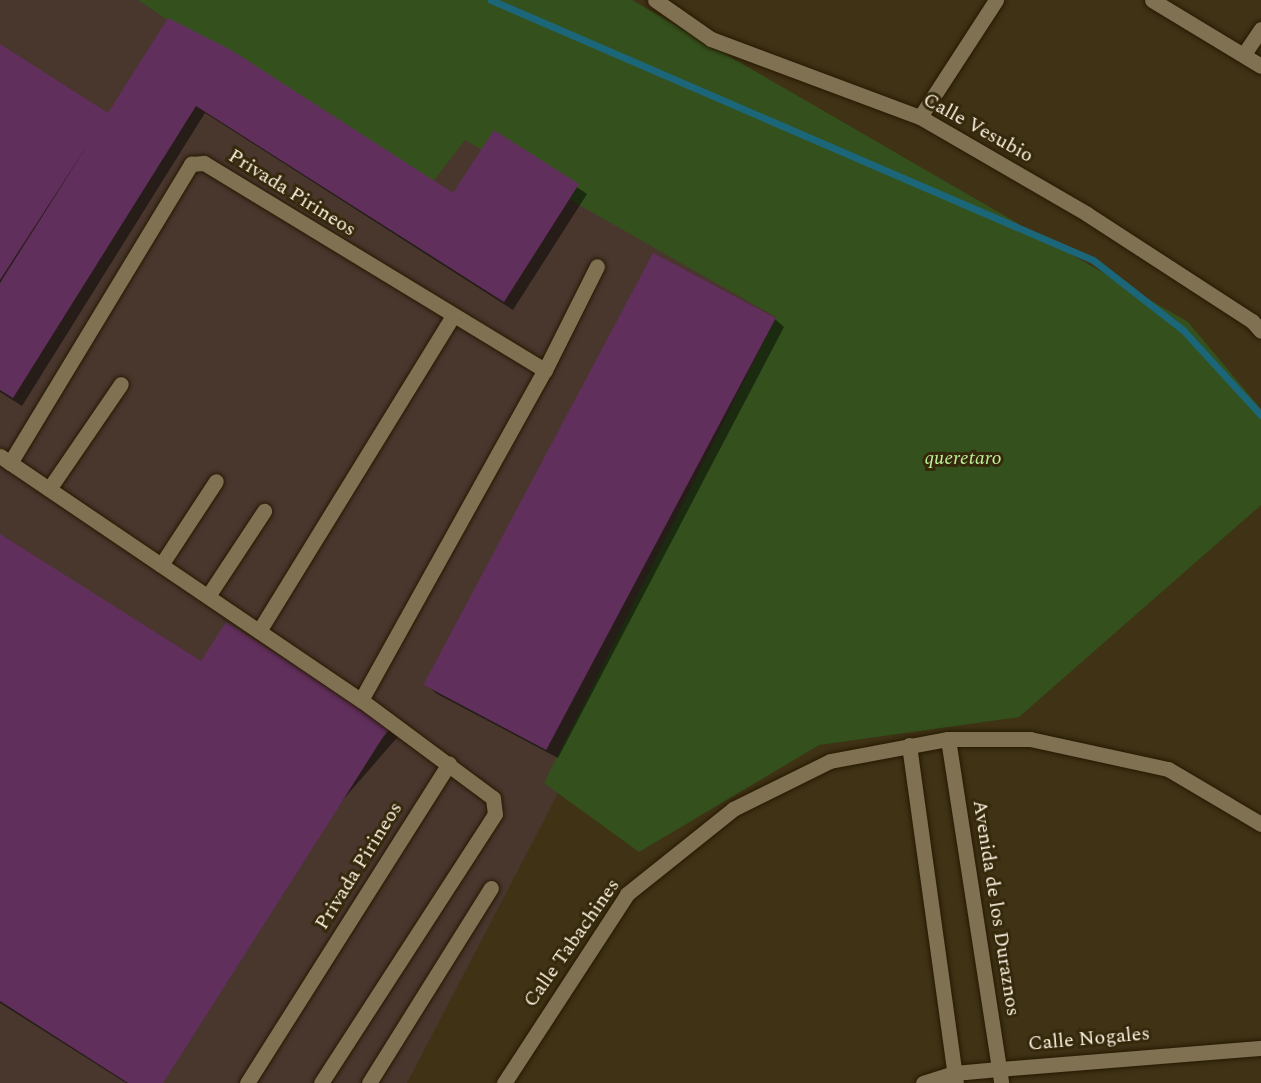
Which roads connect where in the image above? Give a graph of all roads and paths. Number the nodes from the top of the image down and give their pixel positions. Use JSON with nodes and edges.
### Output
{"nodes":[{"id":1,"x":656,"y":0,"type":"edge"},
{"id":2,"x":996,"y":0,"type":"edge"},
{"id":3,"x":1152,"y":0,"type":"edge"},
{"id":4,"x":1261,"y":29,"type":"edge"},
{"id":5,"x":1244,"y":54,"type":"junction"},
{"id":6,"x":1261,"y":66,"type":"edge"},
{"id":7,"x":920,"y":117,"type":"junction"},
{"id":8,"x":597,"y":266,"type":"dead end"},
{"id":9,"x":1261,"y":307,"type":"edge"},
{"id":10,"x":453,"y":316,"type":"junction"},
{"id":11,"x":1257,"y":326,"type":"edge"},
{"id":12,"x":545,"y":370,"type":"junction"},
{"id":13,"x":121,"y":384,"type":"dead end"},
{"id":14,"x":5,"y":459,"type":"edge"},
{"id":15,"x":216,"y":481,"type":"dead end"},
{"id":16,"x":49,"y":489,"type":"junction"},
{"id":17,"x":264,"y":511,"type":"dead end"},
{"id":18,"x":161,"y":565,"type":"junction"},
{"id":19,"x":208,"y":596,"type":"junction"},
{"id":20,"x":259,"y":631,"type":"junction"},
{"id":21,"x":361,"y":700,"type":"junction"},
{"id":22,"x":948,"y":739,"type":"junction"},
{"id":23,"x":909,"y":745,"type":"junction"},
{"id":24,"x":449,"y":764,"type":"junction"},
{"id":25,"x":1261,"y":824,"type":"edge"},
{"id":26,"x":491,"y":888,"type":"dead end"},
{"id":27,"x":1261,"y":1048,"type":"edge"},
{"id":28,"x":1000,"y":1076,"type":"edge"},
{"id":29,"x":955,"y":1078,"type":"edge"},
{"id":30,"x":247,"y":1083,"type":"edge"},
{"id":31,"x":321,"y":1083,"type":"edge"},
{"id":32,"x":369,"y":1083,"type":"edge"},
{"id":33,"x":504,"y":1083,"type":"edge"},
{"id":34,"x":923,"y":1083,"type":"edge"}],
"edges":[{"from":1,"to":7,"type":"street","name":"Calle Vesubio"},
{"from":2,"to":7,"type":"street"},
{"from":3,"to":5,"type":"street"},
{"from":4,"to":5,"type":"street"},
{"from":5,"to":6,"type":"street"},
{"from":7,"to":11,"type":"street","name":"Calle Vesubio"},
{"from":8,"to":12,"type":"street"},
{"from":9,"to":11,"type":"street"},
{"from":10,"to":12,"type":"street","name":"Privada Pirineos"},
{"from":10,"to":14,"type":"street","name":"Privada Pirineos"},
{"from":10,"to":20,"type":"street"},
{"from":12,"to":21,"type":"street"},
{"from":13,"to":16,"type":"street"},
{"from":14,"to":16,"type":"street","name":"Privada Pirineos"},
{"from":15,"to":18,"type":"street"},
{"from":16,"to":18,"type":"street","name":"Privada Pirineos"},
{"from":17,"to":19,"type":"street"},
{"from":18,"to":19,"type":"street","name":"Privada Pirineos"},
{"from":19,"to":20,"type":"street","name":"Privada Pirineos"},
{"from":20,"to":21,"type":"street","name":"Privada Pirineos"},
{"from":21,"to":24,"type":"street","name":"Privada Pirineos"},
{"from":22,"to":23,"type":"street","name":"Calle Tabachines"},
{"from":22,"to":25,"type":"street","name":"Calle Tabachines"},
{"from":22,"to":28,"type":"street","name":"Avenida de los Duraznos"},
{"from":23,"to":29,"type":"street"},
{"from":23,"to":33,"type":"street","name":"Calle Tabachines"},
{"from":24,"to":30,"type":"street","name":"Privada Pirineos"},
{"from":24,"to":31,"type":"street"},
{"from":26,"to":32,"type":"street"},
{"from":27,"to":28,"type":"street","name":"Calle Nogales"},
{"from":28,"to":29,"type":"street","name":"Calle Nogales"},
{"from":29,"to":34,"type":"street","name":"Calle Nogales"}]}
